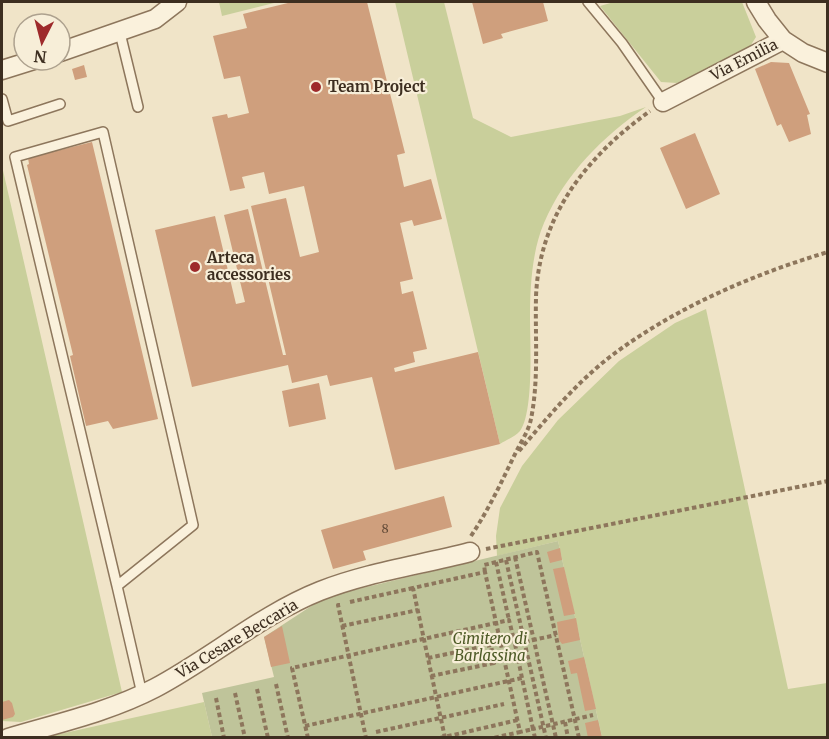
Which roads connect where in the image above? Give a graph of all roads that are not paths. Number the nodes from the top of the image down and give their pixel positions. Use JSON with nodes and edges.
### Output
{"nodes":[{"id":1,"x":177,"y":2,"type":"edge"},
{"id":2,"x":588,"y":2,"type":"edge"},
{"id":3,"x":756,"y":2,"type":"edge"},
{"id":4,"x":120,"y":33,"type":"junction"},
{"id":5,"x":783,"y":40,"type":"junction"},
{"id":6,"x":72,"y":48,"type":"edge"},
{"id":7,"x":828,"y":63,"type":"edge"},
{"id":8,"x":2,"y":99,"type":"edge"},
{"id":9,"x":663,"y":102,"type":"joint"},
{"id":10,"x":60,"y":104,"type":"dead end"},
{"id":11,"x":138,"y":106,"type":"dead end"},
{"id":12,"x":468,"y":548,"type":"road end"},
{"id":13,"x":117,"y":586,"type":"junction"},
{"id":14,"x":142,"y":694,"type":"junction"},
{"id":15,"x":9,"y":738,"type":"edge"}],
"edges":[{"from":1,"to":4,"type":"street"},
{"from":2,"to":9,"type":"lane"},
{"from":3,"to":5,"type":"street","name":"Via Emilia"},
{"from":4,"to":6,"type":"street"},
{"from":4,"to":11,"type":"lane"},
{"from":5,"to":7,"type":"street"},
{"from":5,"to":9,"type":"street","name":"Via Emilia"},
{"from":8,"to":10,"type":"lane"},
{"from":12,"to":14,"type":"street","name":"Via Cesare Beccaria"},
{"from":13,"to":13,"type":"lane"},
{"from":13,"to":14,"type":"lane"},
{"from":14,"to":15,"type":"street","name":"Via Cesare Beccaria"}]}
